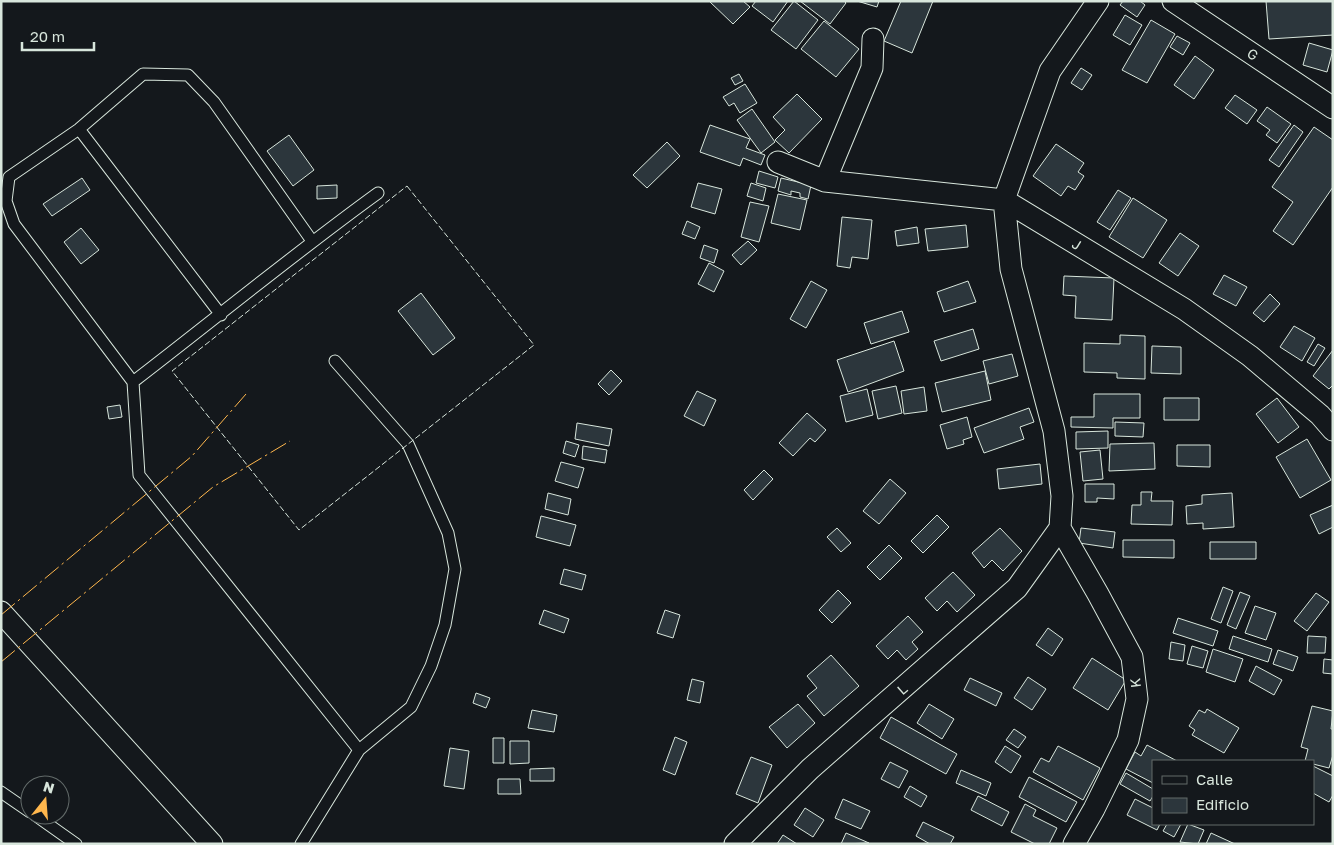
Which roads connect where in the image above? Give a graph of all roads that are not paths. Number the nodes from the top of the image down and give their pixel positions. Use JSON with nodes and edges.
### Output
{"nodes":[{"id":1,"x":1098,"y":1,"type":"edge"},
{"id":2,"x":1173,"y":1,"type":"edge"},
{"id":3,"x":873,"y":39,"type":"dead end"},
{"id":4,"x":1333,"y":108,"type":"edge"},
{"id":5,"x":79,"y":129,"type":"junction"},
{"id":6,"x":778,"y":162,"type":"dead end"},
{"id":7,"x":825,"y":181,"type":"junction"},
{"id":8,"x":378,"y":193,"type":"dead end"},
{"id":9,"x":1004,"y":200,"type":"junction"},
{"id":10,"x":312,"y":241,"type":"junction"},
{"id":11,"x":221,"y":315,"type":"junction"},
{"id":12,"x":336,"y":361,"type":"dead end"},
{"id":13,"x":134,"y":382,"type":"junction"},
{"id":14,"x":1333,"y":430,"type":"edge"},
{"id":15,"x":1060,"y":528,"type":"junction"},
{"id":16,"x":1,"y":612,"type":"edge"},
{"id":17,"x":359,"y":750,"type":"junction"},
{"id":18,"x":1,"y":792,"type":"edge"},
{"id":19,"x":20,"y":805,"type":"edge"},
{"id":20,"x":49,"y":825,"type":"edge"},
{"id":21,"x":208,"y":842,"type":"edge"},
{"id":22,"x":76,"y":844,"type":"edge"},
{"id":23,"x":302,"y":844,"type":"edge"},
{"id":24,"x":735,"y":844,"type":"edge"},
{"id":25,"x":1074,"y":844,"type":"edge"}],
"edges":[{"from":1,"to":9,"type":"street"},
{"from":2,"to":4,"type":"street","name":"G"},
{"from":3,"to":7,"type":"street"},
{"from":5,"to":10,"type":"lane"},
{"from":5,"to":11,"type":"lane"},
{"from":5,"to":13,"type":"lane"},
{"from":6,"to":7,"type":"street","name":"J"},
{"from":7,"to":9,"type":"street","name":"J"},
{"from":8,"to":10,"type":"lane"},
{"from":9,"to":14,"type":"street","name":"J"},
{"from":9,"to":15,"type":"street"},
{"from":10,"to":11,"type":"lane"},
{"from":11,"to":13,"type":"lane"},
{"from":12,"to":17,"type":"lane"},
{"from":13,"to":17,"type":"lane"},
{"from":15,"to":24,"type":"street","name":"L"},
{"from":15,"to":25,"type":"street","name":"K"},
{"from":16,"to":21,"type":"street"},
{"from":17,"to":23,"type":"lane"},
{"from":18,"to":19,"type":"lane"},
{"from":20,"to":22,"type":"lane"}]}
